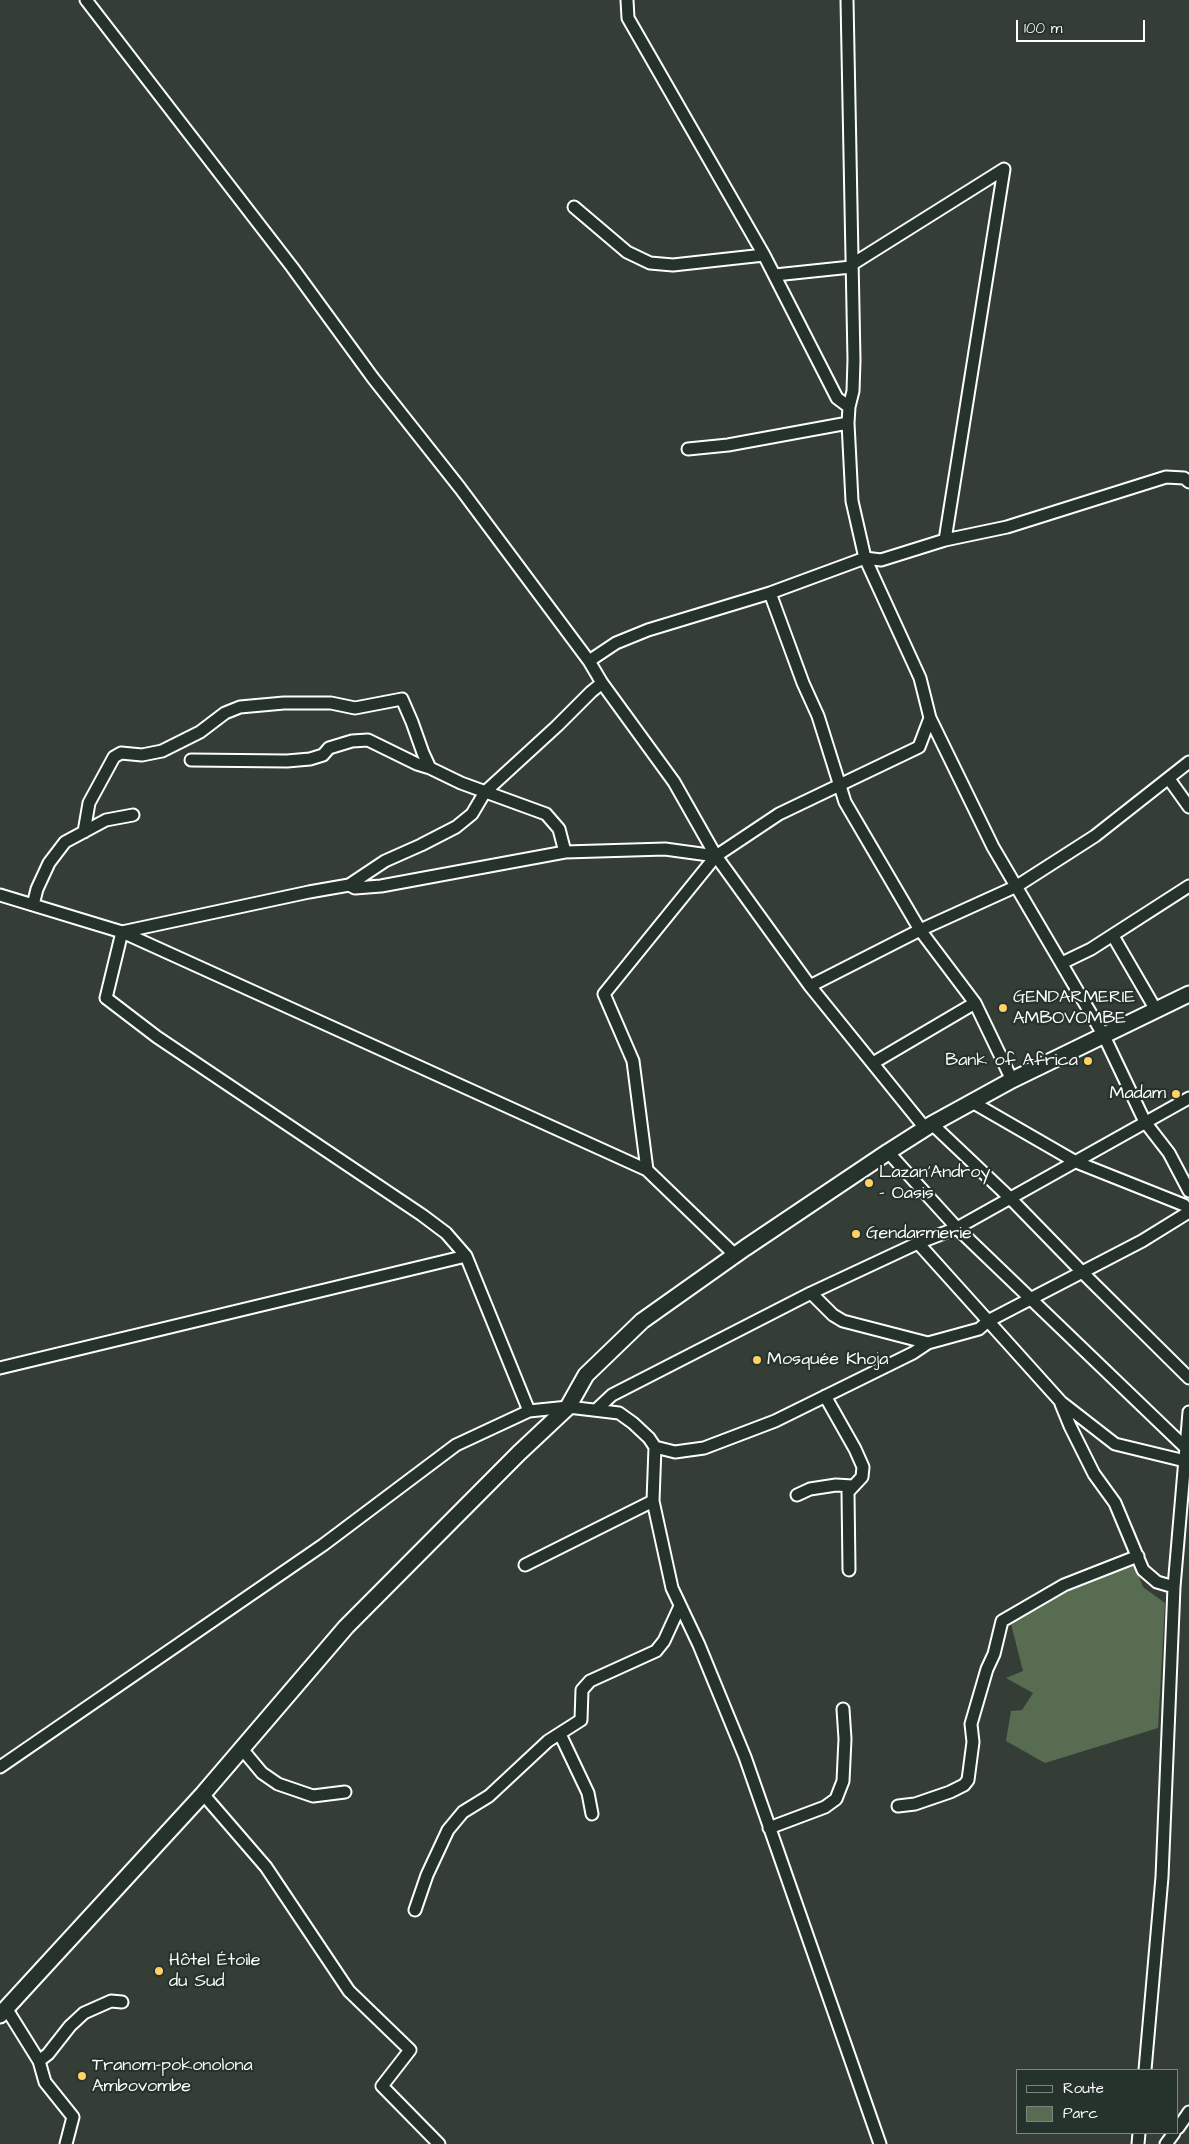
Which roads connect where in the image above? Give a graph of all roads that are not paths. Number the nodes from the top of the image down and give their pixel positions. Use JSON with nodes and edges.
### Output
{"nodes":[{"id":1,"x":86,"y":0,"type":"edge"},
{"id":2,"x":619,"y":0,"type":"edge"},
{"id":3,"x":627,"y":0,"type":"edge"},
{"id":4,"x":847,"y":0,"type":"edge"},
{"id":5,"x":628,"y":18,"type":"junction"},
{"id":6,"x":574,"y":206,"type":"dead end"},
{"id":7,"x":764,"y":255,"type":"junction"},
{"id":8,"x":851,"y":266,"type":"junction"},
{"id":9,"x":775,"y":276,"type":"junction"},
{"id":10,"x":849,"y":407,"type":"junction"},
{"id":11,"x":848,"y":422,"type":"junction"},
{"id":12,"x":688,"y":449,"type":"dead end"},
{"id":13,"x":1189,"y":482,"type":"edge"},
{"id":14,"x":945,"y":540,"type":"junction"},
{"id":15,"x":865,"y":558,"type":"junction"},
{"id":16,"x":770,"y":593,"type":"junction"},
{"id":17,"x":589,"y":661,"type":"junction"},
{"id":18,"x":602,"y":684,"type":"junction"},
{"id":19,"x":930,"y":718,"type":"junction"},
{"id":20,"x":191,"y":760,"type":"dead end"},
{"id":21,"x":1189,"y":762,"type":"edge"},
{"id":22,"x":430,"y":768,"type":"junction"},
{"id":23,"x":1169,"y":779,"type":"junction"},
{"id":24,"x":839,"y":786,"type":"junction"},
{"id":25,"x":486,"y":792,"type":"junction"},
{"id":26,"x":1189,"y":807,"type":"edge"},
{"id":27,"x":133,"y":814,"type":"dead end"},
{"id":28,"x":84,"y":832,"type":"junction"},
{"id":29,"x":565,"y":852,"type":"junction"},
{"id":30,"x":716,"y":856,"type":"junction"},
{"id":31,"x":349,"y":885,"type":"junction"},
{"id":32,"x":1017,"y":886,"type":"junction"},
{"id":33,"x":1189,"y":886,"type":"edge"},
{"id":34,"x":0,"y":894,"type":"edge"},
{"id":35,"x":33,"y":905,"type":"junction"},
{"id":36,"x":920,"y":930,"type":"junction"},
{"id":37,"x":122,"y":932,"type":"junction"},
{"id":38,"x":1113,"y":936,"type":"junction"},
{"id":39,"x":1062,"y":963,"type":"junction"},
{"id":40,"x":810,"y":986,"type":"junction"},
{"id":41,"x":1189,"y":994,"type":"edge"},
{"id":42,"x":975,"y":1003,"type":"junction"},
{"id":43,"x":1156,"y":1010,"type":"junction"},
{"id":44,"x":1104,"y":1036,"type":"junction"},
{"id":45,"x":873,"y":1063,"type":"junction"},
{"id":46,"x":1012,"y":1080,"type":"junction"},
{"id":47,"x":1189,"y":1098,"type":"edge"},
{"id":48,"x":972,"y":1102,"type":"junction"},
{"id":49,"x":1145,"y":1122,"type":"junction"},
{"id":50,"x":929,"y":1126,"type":"junction"},
{"id":51,"x":888,"y":1152,"type":"junction"},
{"id":52,"x":1076,"y":1162,"type":"junction"},
{"id":53,"x":646,"y":1170,"type":"junction"},
{"id":54,"x":1189,"y":1191,"type":"edge"},
{"id":55,"x":1009,"y":1197,"type":"junction"},
{"id":56,"x":1188,"y":1209,"type":"edge"},
{"id":57,"x":957,"y":1228,"type":"junction"},
{"id":58,"x":918,"y":1243,"type":"junction"},
{"id":59,"x":735,"y":1255,"type":"junction"},
{"id":60,"x":466,"y":1256,"type":"junction"},
{"id":61,"x":1082,"y":1272,"type":"junction"},
{"id":62,"x":811,"y":1293,"type":"junction"},
{"id":63,"x":1031,"y":1299,"type":"junction"},
{"id":64,"x":988,"y":1321,"type":"junction"},
{"id":65,"x":928,"y":1343,"type":"junction"},
{"id":66,"x":0,"y":1368,"type":"edge"},
{"id":67,"x":1189,"y":1378,"type":"edge"},
{"id":68,"x":824,"y":1396,"type":"junction"},
{"id":69,"x":1061,"y":1402,"type":"junction"},
{"id":70,"x":568,"y":1407,"type":"junction"},
{"id":71,"x":597,"y":1409,"type":"junction"},
{"id":72,"x":529,"y":1411,"type":"junction"},
{"id":73,"x":1189,"y":1412,"type":"edge"},
{"id":74,"x":655,"y":1447,"type":"junction"},
{"id":75,"x":1186,"y":1448,"type":"junction"},
{"id":76,"x":1187,"y":1462,"type":"edge"},
{"id":77,"x":852,"y":1486,"type":"junction"},
{"id":78,"x":797,"y":1495,"type":"dead end"},
{"id":79,"x":652,"y":1501,"type":"junction"},
{"id":80,"x":1138,"y":1556,"type":"junction"},
{"id":81,"x":525,"y":1565,"type":"dead end"},
{"id":82,"x":849,"y":1570,"type":"dead end"},
{"id":83,"x":1174,"y":1587,"type":"junction"},
{"id":84,"x":680,"y":1606,"type":"junction"},
{"id":85,"x":843,"y":1708,"type":"dead end"},
{"id":86,"x":560,"y":1734,"type":"junction"},
{"id":87,"x":242,"y":1749,"type":"junction"},
{"id":88,"x":0,"y":1767,"type":"edge"},
{"id":89,"x":345,"y":1792,"type":"dead end"},
{"id":90,"x":202,"y":1794,"type":"junction"},
{"id":91,"x":898,"y":1806,"type":"dead end"},
{"id":92,"x":592,"y":1814,"type":"dead end"},
{"id":93,"x":769,"y":1828,"type":"junction"},
{"id":94,"x":415,"y":1910,"type":"dead end"},
{"id":95,"x":122,"y":2002,"type":"dead end"},
{"id":96,"x":3,"y":2012,"type":"edge"},
{"id":97,"x":39,"y":2061,"type":"junction"},
{"id":98,"x":1145,"y":2069,"type":"edge"},
{"id":99,"x":1189,"y":2112,"type":"edge"},
{"id":100,"x":1179,"y":2127,"type":"edge"},
{"id":101,"x":66,"y":2144,"type":"edge"},
{"id":102,"x":440,"y":2144,"type":"edge"},
{"id":103,"x":880,"y":2144,"type":"edge"}],
"edges":[{"from":1,"to":17,"type":"street"},
{"from":2,"to":5,"type":"street"},
{"from":3,"to":5,"type":"street"},
{"from":4,"to":8,"type":"street"},
{"from":5,"to":7,"type":"street"},
{"from":6,"to":7,"type":"street"},
{"from":7,"to":9,"type":"street"},
{"from":8,"to":9,"type":"street"},
{"from":8,"to":10,"type":"street"},
{"from":8,"to":14,"type":"street"},
{"from":9,"to":10,"type":"street"},
{"from":10,"to":11,"type":"street"},
{"from":11,"to":12,"type":"street"},
{"from":11,"to":15,"type":"street"},
{"from":13,"to":14,"type":"street"},
{"from":14,"to":15,"type":"street"},
{"from":15,"to":16,"type":"street"},
{"from":15,"to":19,"type":"street"},
{"from":16,"to":17,"type":"street"},
{"from":16,"to":24,"type":"street"},
{"from":17,"to":18,"type":"street"},
{"from":18,"to":25,"type":"street"},
{"from":18,"to":30,"type":"street"},
{"from":19,"to":24,"type":"street"},
{"from":19,"to":32,"type":"street"},
{"from":20,"to":22,"type":"street"},
{"from":21,"to":23,"type":"street"},
{"from":22,"to":25,"type":"street"},
{"from":22,"to":28,"type":"street"},
{"from":23,"to":26,"type":"street"},
{"from":23,"to":32,"type":"street"},
{"from":24,"to":30,"type":"street"},
{"from":24,"to":36,"type":"street"},
{"from":25,"to":29,"type":"street"},
{"from":25,"to":31,"type":"street"},
{"from":27,"to":28,"type":"street"},
{"from":28,"to":35,"type":"street"},
{"from":29,"to":30,"type":"street"},
{"from":29,"to":31,"type":"street"},
{"from":30,"to":40,"type":"street"},
{"from":30,"to":53,"type":"street"},
{"from":31,"to":37,"type":"street"},
{"from":32,"to":36,"type":"street"},
{"from":32,"to":39,"type":"street"},
{"from":33,"to":38,"type":"street"},
{"from":34,"to":35,"type":"street"},
{"from":35,"to":37,"type":"street"},
{"from":36,"to":40,"type":"street"},
{"from":36,"to":42,"type":"street"},
{"from":37,"to":53,"type":"street"},
{"from":37,"to":60,"type":"street"},
{"from":38,"to":39,"type":"street"},
{"from":38,"to":43,"type":"street"},
{"from":39,"to":44,"type":"street"},
{"from":40,"to":45,"type":"street"},
{"from":41,"to":43,"type":"main road"},
{"from":42,"to":45,"type":"street"},
{"from":42,"to":46,"type":"street"},
{"from":43,"to":44,"type":"main road"},
{"from":44,"to":46,"type":"main road"},
{"from":44,"to":49,"type":"street"},
{"from":45,"to":50,"type":"street"},
{"from":46,"to":48,"type":"main road"},
{"from":47,"to":49,"type":"street"},
{"from":48,"to":50,"type":"main road"},
{"from":48,"to":52,"type":"street"},
{"from":49,"to":52,"type":"street"},
{"from":49,"to":54,"type":"street"},
{"from":50,"to":51,"type":"main road"},
{"from":50,"to":55,"type":"street"},
{"from":51,"to":57,"type":"street"},
{"from":51,"to":59,"type":"main road"},
{"from":52,"to":55,"type":"street"},
{"from":52,"to":56,"type":"street"},
{"from":53,"to":59,"type":"street"},
{"from":54,"to":56,"type":"street"},
{"from":55,"to":57,"type":"street"},
{"from":55,"to":61,"type":"street"},
{"from":56,"to":61,"type":"street"},
{"from":57,"to":58,"type":"street"},
{"from":57,"to":63,"type":"street"},
{"from":58,"to":62,"type":"street"},
{"from":58,"to":64,"type":"street"},
{"from":59,"to":70,"type":"main road"},
{"from":60,"to":66,"type":"street"},
{"from":60,"to":72,"type":"street"},
{"from":61,"to":63,"type":"street"},
{"from":61,"to":67,"type":"street"},
{"from":62,"to":65,"type":"street"},
{"from":62,"to":71,"type":"street"},
{"from":63,"to":64,"type":"street"},
{"from":63,"to":75,"type":"street"},
{"from":64,"to":65,"type":"street"},
{"from":64,"to":69,"type":"street"},
{"from":65,"to":68,"type":"street"},
{"from":68,"to":74,"type":"street"},
{"from":68,"to":77,"type":"street"},
{"from":69,"to":76,"type":"street"},
{"from":69,"to":80,"type":"street"},
{"from":70,"to":71,"type":"street"},
{"from":70,"to":72,"type":"street"},
{"from":70,"to":87,"type":"main road"},
{"from":71,"to":74,"type":"street"},
{"from":72,"to":88,"type":"street"},
{"from":73,"to":75,"type":"street"},
{"from":74,"to":79,"type":"street"},
{"from":75,"to":76,"type":"street"},
{"from":76,"to":83,"type":"street"},
{"from":77,"to":78,"type":"street"},
{"from":77,"to":82,"type":"street"},
{"from":79,"to":81,"type":"street"},
{"from":79,"to":84,"type":"street"},
{"from":80,"to":83,"type":"street"},
{"from":80,"to":91,"type":"street"},
{"from":83,"to":98,"type":"street"},
{"from":84,"to":86,"type":"street"},
{"from":84,"to":93,"type":"street"},
{"from":85,"to":93,"type":"street"},
{"from":86,"to":92,"type":"street"},
{"from":86,"to":94,"type":"street"},
{"from":87,"to":89,"type":"street"},
{"from":87,"to":90,"type":"main road"},
{"from":90,"to":96,"type":"main road"},
{"from":90,"to":102,"type":"street"},
{"from":93,"to":103,"type":"street"},
{"from":95,"to":97,"type":"street"},
{"from":96,"to":97,"type":"street"},
{"from":97,"to":101,"type":"street"},
{"from":99,"to":100,"type":"street"}]}
